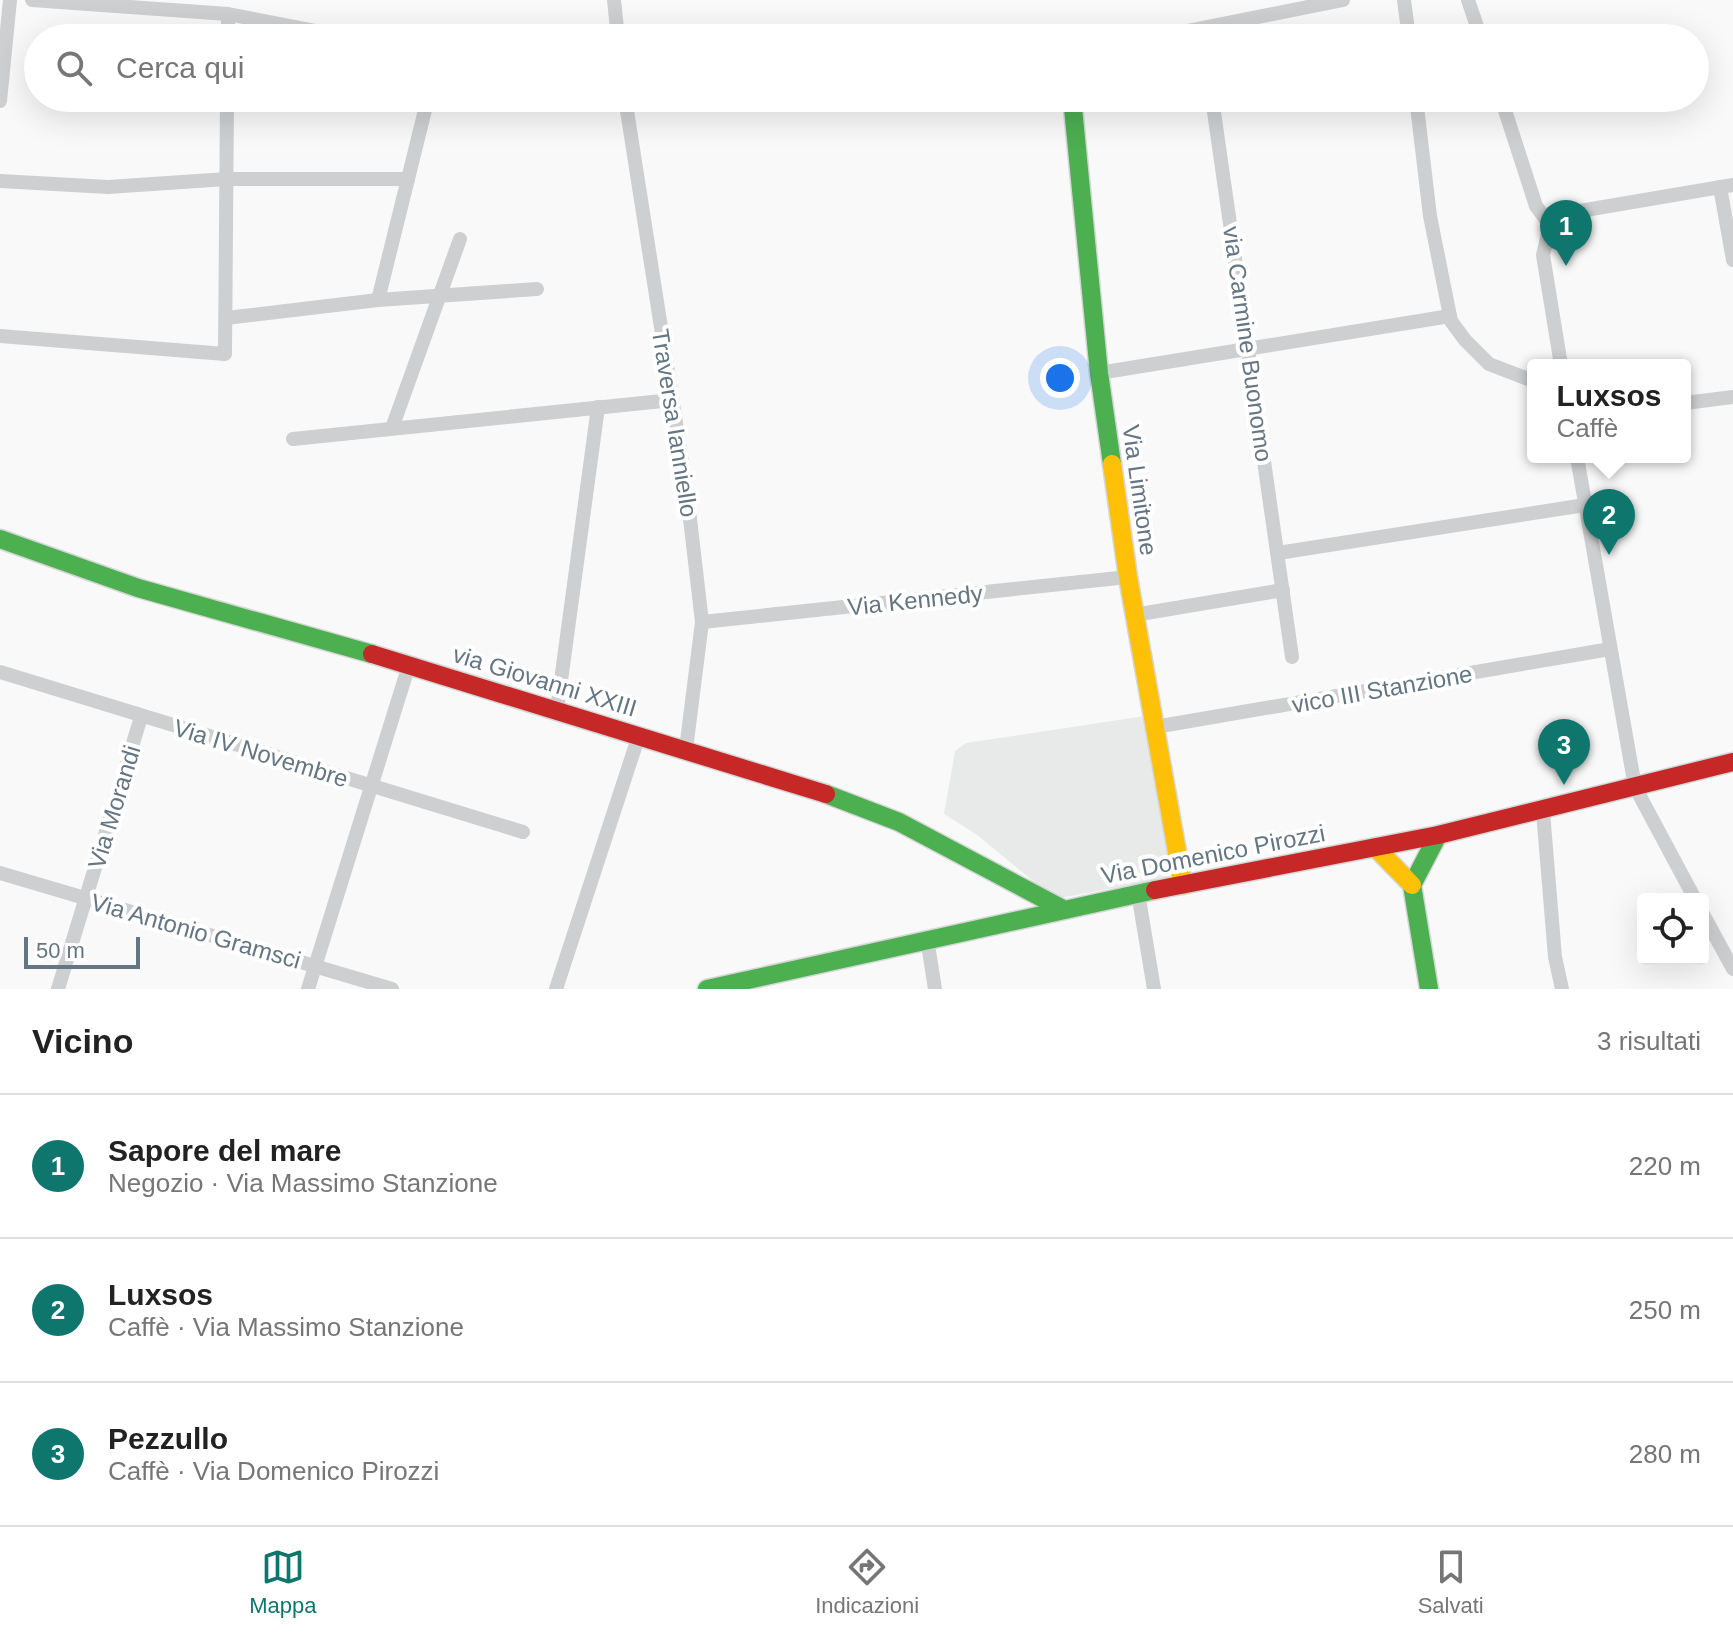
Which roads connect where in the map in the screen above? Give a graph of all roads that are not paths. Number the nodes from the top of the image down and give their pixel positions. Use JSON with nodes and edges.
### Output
{"nodes":[{"id":1,"x":10,"y":0,"type":"edge"},
{"id":2,"x":32,"y":0,"type":"edge"},
{"id":3,"x":614,"y":0,"type":"edge"},
{"id":4,"x":1343,"y":0,"type":"edge"},
{"id":5,"x":1404,"y":0,"type":"edge"},
{"id":6,"x":1468,"y":0,"type":"edge"},
{"id":7,"x":228,"y":14,"type":"junction"},
{"id":8,"x":228,"y":24,"type":"edge"},
{"id":9,"x":280,"y":24,"type":"edge"},
{"id":10,"x":617,"y":24,"type":"edge"},
{"id":11,"x":1240,"y":24,"type":"edge"},
{"id":12,"x":1407,"y":24,"type":"edge"},
{"id":13,"x":1476,"y":24,"type":"edge"},
{"id":14,"x":0,"y":101,"type":"edge"},
{"id":15,"x":227,"y":112,"type":"edge"},
{"id":16,"x":425,"y":112,"type":"edge"},
{"id":17,"x":627,"y":112,"type":"edge"},
{"id":18,"x":1073,"y":112,"type":"edge"},
{"id":19,"x":1214,"y":112,"type":"edge"},
{"id":20,"x":1418,"y":112,"type":"edge"},
{"id":21,"x":1506,"y":112,"type":"edge"},
{"id":22,"x":227,"y":179,"type":"junction"},
{"id":23,"x":408,"y":179,"type":"junction"},
{"id":24,"x":0,"y":181,"type":"edge"},
{"id":25,"x":1727,"y":186,"type":"edge"},
{"id":26,"x":1550,"y":225,"type":"junction"},
{"id":27,"x":460,"y":239,"type":"dead end"},
{"id":28,"x":1733,"y":260,"type":"edge"},
{"id":29,"x":537,"y":289,"type":"dead end"},
{"id":30,"x":439,"y":296,"type":"junction"},
{"id":31,"x":378,"y":300,"type":"junction"},
{"id":32,"x":1450,"y":316,"type":"junction"},
{"id":33,"x":226,"y":318,"type":"junction"},
{"id":34,"x":0,"y":336,"type":"edge"},
{"id":35,"x":1250,"y":348,"type":"junction"},
{"id":36,"x":1560,"y":359,"type":"edge"},
{"id":37,"x":1099,"y":373,"type":"junction"},
{"id":38,"x":1527,"y":379,"type":"edge"},
{"id":39,"x":1733,"y":397,"type":"edge"},
{"id":40,"x":672,"y":400,"type":"junction"},
{"id":41,"x":1691,"y":402,"type":"edge"},
{"id":42,"x":598,"y":407,"type":"junction"},
{"id":43,"x":392,"y":428,"type":"junction"},
{"id":44,"x":293,"y":439,"type":"dead end"},
{"id":45,"x":1578,"y":463,"type":"edge"},
{"id":46,"x":1585,"y":505,"type":"junction"},
{"id":47,"x":0,"y":539,"type":"edge"},
{"id":48,"x":1278,"y":553,"type":"junction"},
{"id":49,"x":1128,"y":577,"type":"junction"},
{"id":50,"x":1283,"y":590,"type":"junction"},
{"id":51,"x":1134,"y":615,"type":"junction"},
{"id":52,"x":702,"y":622,"type":"junction"},
{"id":53,"x":1610,"y":649,"type":"junction"},
{"id":54,"x":1292,"y":657,"type":"dead end"},
{"id":55,"x":409,"y":665,"type":"junction"},
{"id":56,"x":0,"y":672,"type":"edge"},
{"id":57,"x":557,"y":710,"type":"junction"},
{"id":58,"x":141,"y":717,"type":"junction"},
{"id":59,"x":1155,"y":727,"type":"junction"},
{"id":60,"x":639,"y":735,"type":"junction"},
{"id":61,"x":686,"y":749,"type":"junction"},
{"id":62,"x":1733,"y":762,"type":"edge"},
{"id":63,"x":371,"y":786,"type":"junction"},
{"id":64,"x":1635,"y":787,"type":"junction"},
{"id":65,"x":1543,"y":812,"type":"junction"},
{"id":66,"x":523,"y":832,"type":"dead end"},
{"id":67,"x":1438,"y":835,"type":"junction"},
{"id":68,"x":1391,"y":844,"type":"junction"},
{"id":69,"x":0,"y":873,"type":"edge"},
{"id":70,"x":1415,"y":877,"type":"junction"},
{"id":71,"x":1183,"y":885,"type":"junction"},
{"id":72,"x":1138,"y":893,"type":"junction"},
{"id":73,"x":1692,"y":893,"type":"edge"},
{"id":74,"x":85,"y":899,"type":"junction"},
{"id":75,"x":1061,"y":908,"type":"junction"},
{"id":76,"x":1709,"y":925,"type":"edge"},
{"id":77,"x":927,"y":938,"type":"junction"},
{"id":78,"x":315,"y":966,"type":"junction"},
{"id":79,"x":1733,"y":969,"type":"edge"},
{"id":80,"x":58,"y":989,"type":"edge"},
{"id":81,"x":308,"y":989,"type":"edge"},
{"id":82,"x":392,"y":989,"type":"edge"},
{"id":83,"x":556,"y":989,"type":"edge"},
{"id":84,"x":707,"y":989,"type":"edge"},
{"id":85,"x":935,"y":989,"type":"edge"},
{"id":86,"x":1154,"y":989,"type":"edge"},
{"id":87,"x":1429,"y":989,"type":"edge"},
{"id":88,"x":1562,"y":989,"type":"edge"}],
"edges":[{"from":1,"to":14,"type":"street"},
{"from":2,"to":7,"type":"street"},
{"from":3,"to":10,"type":"street"},
{"from":4,"to":11,"type":"street"},
{"from":5,"to":12,"type":"street"},
{"from":6,"to":13,"type":"street"},
{"from":7,"to":8,"type":"street"},
{"from":7,"to":9,"type":"street"},
{"from":15,"to":22,"type":"street"},
{"from":16,"to":23,"type":"street"},
{"from":17,"to":40,"type":"street","name":"Traversa Ianniello"},
{"from":18,"to":37,"type":"street","name":"Via Limitone"},
{"from":19,"to":35,"type":"street","name":"via Carmine Buonomo"},
{"from":20,"to":32,"type":"street"},
{"from":21,"to":26,"type":"street"},
{"from":22,"to":23,"type":"street"},
{"from":22,"to":24,"type":"street"},
{"from":22,"to":33,"type":"street"},
{"from":23,"to":31,"type":"street"},
{"from":25,"to":26,"type":"street"},
{"from":25,"to":28,"type":"street"},
{"from":26,"to":36,"type":"street"},
{"from":27,"to":30,"type":"street"},
{"from":29,"to":30,"type":"street"},
{"from":30,"to":31,"type":"street"},
{"from":30,"to":43,"type":"street"},
{"from":31,"to":33,"type":"street"},
{"from":32,"to":35,"type":"street"},
{"from":32,"to":38,"type":"street"},
{"from":33,"to":34,"type":"street"},
{"from":35,"to":37,"type":"street"},
{"from":35,"to":48,"type":"street","name":"via Carmine Buonomo"},
{"from":37,"to":49,"type":"street","name":"Via Limitone"},
{"from":39,"to":41,"type":"street"},
{"from":40,"to":42,"type":"street"},
{"from":40,"to":52,"type":"street","name":"Traversa Ianniello"},
{"from":42,"to":43,"type":"street"},
{"from":42,"to":57,"type":"street"},
{"from":43,"to":44,"type":"street"},
{"from":45,"to":46,"type":"street"},
{"from":46,"to":48,"type":"street"},
{"from":46,"to":53,"type":"street"},
{"from":47,"to":55,"type":"street","name":"via Giovanni XXIII"},
{"from":48,"to":50,"type":"street","name":"via Carmine Buonomo"},
{"from":49,"to":51,"type":"street","name":"Via Limitone"},
{"from":49,"to":52,"type":"street","name":"Via Kennedy"},
{"from":50,"to":51,"type":"street"},
{"from":50,"to":54,"type":"street","name":"via Carmine Buonomo"},
{"from":51,"to":59,"type":"street","name":"Via Limitone"},
{"from":52,"to":61,"type":"street","name":"Traversa Ianniello"},
{"from":53,"to":59,"type":"street","name":"vico III Stanzione"},
{"from":53,"to":64,"type":"street"},
{"from":55,"to":57,"type":"street","name":"via Giovanni XXIII"},
{"from":55,"to":63,"type":"street"},
{"from":56,"to":58,"type":"street","name":"Via IV Novembre"},
{"from":57,"to":60,"type":"street","name":"via Giovanni XXIII"},
{"from":58,"to":63,"type":"street","name":"Via IV Novembre"},
{"from":58,"to":74,"type":"street","name":"Via Morandi"},
{"from":59,"to":71,"type":"street","name":"Via Limitone"},
{"from":60,"to":61,"type":"street","name":"via Giovanni XXIII"},
{"from":60,"to":83,"type":"street"},
{"from":61,"to":75,"type":"street","name":"via Giovanni XXIII"},
{"from":62,"to":64,"type":"street","name":"Via Domenico Pirozzi"},
{"from":63,"to":66,"type":"street","name":"Via IV Novembre"},
{"from":63,"to":78,"type":"street"},
{"from":64,"to":65,"type":"street","name":"Via Domenico Pirozzi"},
{"from":64,"to":73,"type":"street"},
{"from":65,"to":67,"type":"street","name":"Via Domenico Pirozzi"},
{"from":65,"to":88,"type":"street"},
{"from":67,"to":68,"type":"street","name":"Via Domenico Pirozzi"},
{"from":67,"to":70,"type":"street"},
{"from":68,"to":70,"type":"street"},
{"from":68,"to":70,"type":"street"},
{"from":68,"to":71,"type":"street","name":"Via Domenico Pirozzi"},
{"from":69,"to":74,"type":"street","name":"Via Antonio Gramsci"},
{"from":70,"to":87,"type":"street"},
{"from":71,"to":72,"type":"street","name":"Via Domenico Pirozzi"},
{"from":72,"to":75,"type":"street","name":"Via Domenico Pirozzi"},
{"from":72,"to":86,"type":"street"},
{"from":74,"to":78,"type":"street","name":"Via Antonio Gramsci"},
{"from":74,"to":80,"type":"street","name":"Via Morandi"},
{"from":75,"to":77,"type":"street","name":"Via Domenico Pirozzi"},
{"from":76,"to":79,"type":"street"},
{"from":77,"to":84,"type":"street","name":"Via Domenico Pirozzi"},
{"from":77,"to":85,"type":"street"},
{"from":78,"to":81,"type":"street"},
{"from":78,"to":82,"type":"street","name":"Via Antonio Gramsci"}]}
